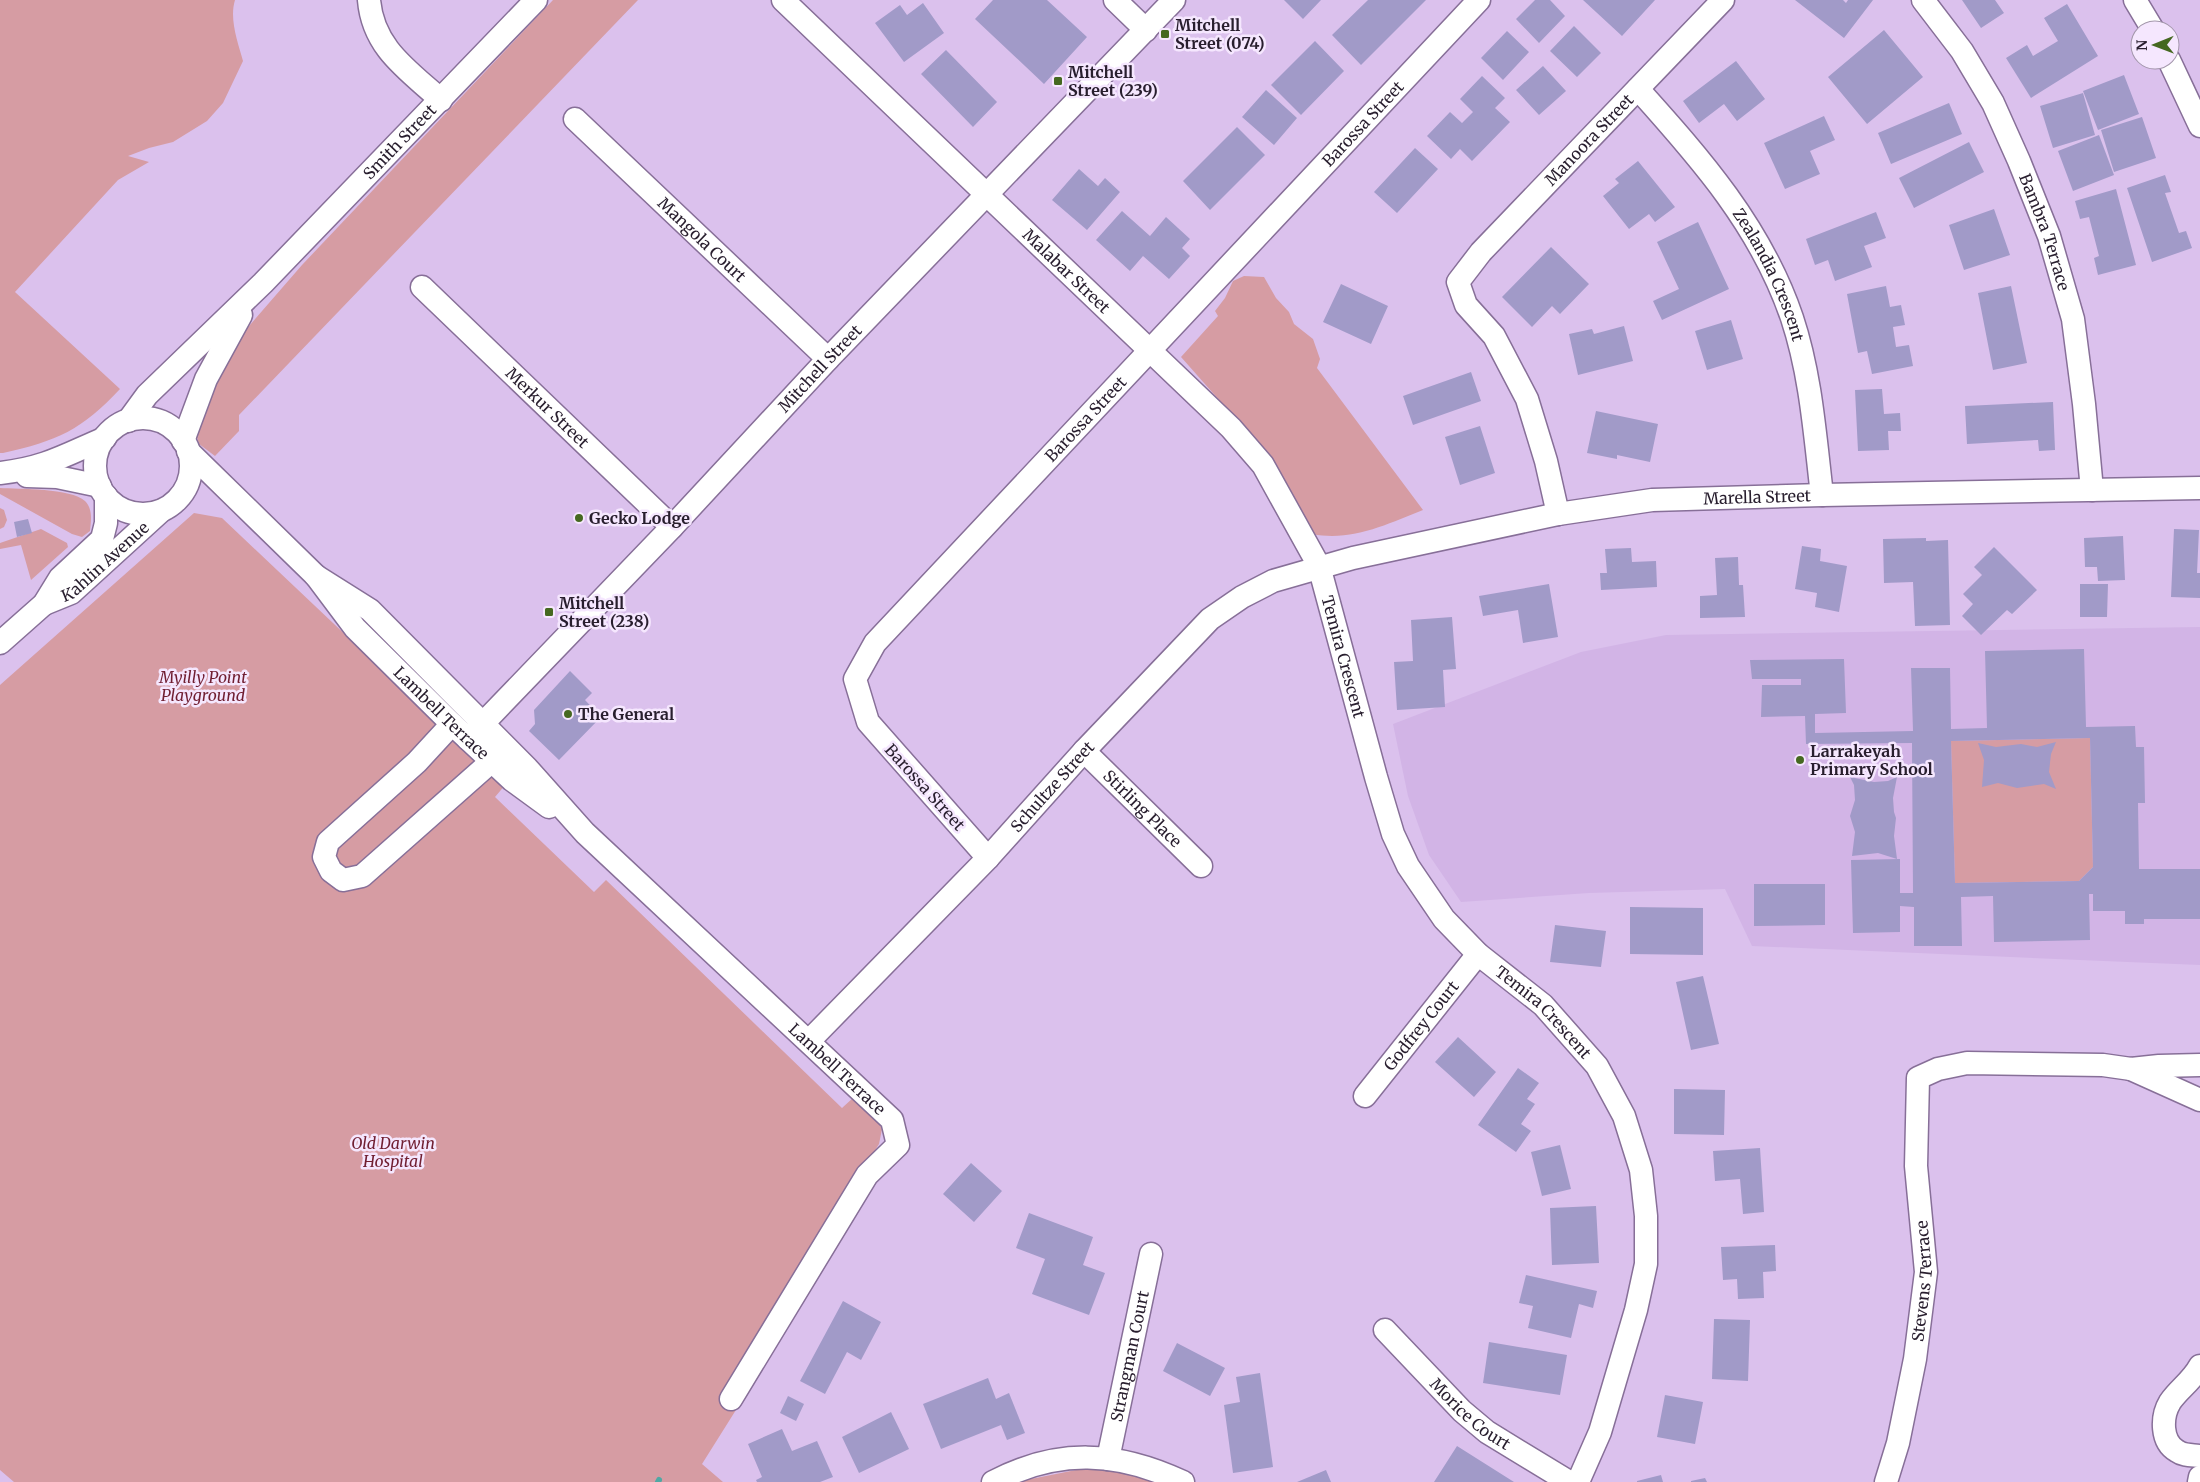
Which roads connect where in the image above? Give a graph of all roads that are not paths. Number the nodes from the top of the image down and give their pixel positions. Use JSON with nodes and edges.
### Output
{"nodes":[{"id":1,"x":369,"y":0,"type":"edge"},
{"id":2,"x":536,"y":0,"type":"edge"},
{"id":3,"x":783,"y":0,"type":"edge"},
{"id":4,"x":1114,"y":0,"type":"edge"},
{"id":5,"x":1174,"y":0,"type":"edge"},
{"id":6,"x":1479,"y":0,"type":"edge"},
{"id":7,"x":1723,"y":0,"type":"edge"},
{"id":8,"x":1923,"y":0,"type":"edge"},
{"id":9,"x":2135,"y":0,"type":"edge"},
{"id":10,"x":2147,"y":20,"type":"edge"},
{"id":11,"x":1146,"y":30,"type":"junction"},
{"id":12,"x":2174,"y":70,"type":"edge"},
{"id":13,"x":1638,"y":89,"type":"junction"},
{"id":14,"x":440,"y":100,"type":"junction"},
{"id":15,"x":575,"y":119,"type":"dead end"},
{"id":16,"x":2200,"y":126,"type":"edge"},
{"id":17,"x":988,"y":194,"type":"junction"},
{"id":18,"x":263,"y":283,"type":"junction"},
{"id":19,"x":422,"y":287,"type":"dead end"},
{"id":20,"x":1149,"y":349,"type":"junction"},
{"id":21,"x":828,"y":359,"type":"junction"},
{"id":22,"x":128,"y":421,"type":"junction"},
{"id":23,"x":105,"y":438,"type":"junction"},
{"id":24,"x":186,"y":446,"type":"junction"},
{"id":25,"x":0,"y":474,"type":"edge"},
{"id":26,"x":2200,"y":488,"type":"edge"},
{"id":27,"x":2092,"y":490,"type":"junction"},
{"id":28,"x":102,"y":491,"type":"junction"},
{"id":29,"x":1822,"y":494,"type":"junction"},
{"id":30,"x":179,"y":498,"type":"junction"},
{"id":31,"x":241,"y":505,"type":"junction"},
{"id":32,"x":161,"y":511,"type":"junction"},
{"id":33,"x":1558,"y":514,"type":"junction"},
{"id":34,"x":672,"y":527,"type":"junction"},
{"id":35,"x":1320,"y":566,"type":"junction"},
{"id":36,"x":316,"y":576,"type":"junction"},
{"id":37,"x":44,"y":604,"type":"junction"},
{"id":38,"x":0,"y":643,"type":"edge"},
{"id":39,"x":452,"y":724,"type":"junction"},
{"id":40,"x":476,"y":731,"type":"junction"},
{"id":41,"x":1084,"y":751,"type":"junction"},
{"id":42,"x":492,"y":762,"type":"junction"},
{"id":43,"x":584,"y":833,"type":"junction"},
{"id":44,"x":988,"y":858,"type":"junction"},
{"id":45,"x":1201,"y":866,"type":"dead end"},
{"id":46,"x":1478,"y":954,"type":"junction"},
{"id":47,"x":808,"y":1041,"type":"junction"},
{"id":48,"x":2200,"y":1065,"type":"edge"},
{"id":49,"x":2131,"y":1069,"type":"junction"},
{"id":50,"x":1365,"y":1096,"type":"dead end"},
{"id":51,"x":2200,"y":1100,"type":"edge"},
{"id":52,"x":1151,"y":1254,"type":"dead end"},
{"id":53,"x":1385,"y":1330,"type":"dead end"},
{"id":54,"x":2200,"y":1366,"type":"edge"},
{"id":55,"x":731,"y":1399,"type":"dead end"},
{"id":56,"x":2200,"y":1456,"type":"edge"},
{"id":57,"x":1108,"y":1459,"type":"junction"},
{"id":58,"x":2200,"y":1478,"type":"edge"},
{"id":59,"x":993,"y":1482,"type":"edge"},
{"id":60,"x":1182,"y":1482,"type":"edge"},
{"id":61,"x":1569,"y":1482,"type":"edge"},
{"id":62,"x":1578,"y":1482,"type":"edge"},
{"id":63,"x":1886,"y":1482,"type":"edge"},
{"id":64,"x":2200,"y":1482,"type":"edge"}],
"edges":[{"from":1,"to":14,"type":"street"},
{"from":2,"to":14,"type":"street","name":"Smith Street"},
{"from":3,"to":17,"type":"street","name":"Malabar Street"},
{"from":4,"to":11,"type":"street"},
{"from":5,"to":11,"type":"street","name":"Mitchell Street"},
{"from":6,"to":20,"type":"street","name":"Barossa Street"},
{"from":7,"to":13,"type":"street","name":"Manoora Street"},
{"from":8,"to":27,"type":"street","name":"Bambra Terrace"},
{"from":9,"to":10,"type":"street"},
{"from":11,"to":17,"type":"street","name":"Mitchell Street"},
{"from":12,"to":16,"type":"street"},
{"from":13,"to":29,"type":"street","name":"Zealandia Crescent"},
{"from":13,"to":33,"type":"street","name":"Manoora Street"},
{"from":14,"to":18,"type":"street","name":"Smith Street"},
{"from":15,"to":21,"type":"street","name":"Mangola Court"},
{"from":17,"to":20,"type":"street","name":"Malabar Street"},
{"from":17,"to":21,"type":"street","name":"Mitchell Street"},
{"from":18,"to":22,"type":"street","name":"Smith Street"},
{"from":18,"to":24,"type":"street","name":"Smith Street"},
{"from":19,"to":34,"type":"street","name":"Merkur Street"},
{"from":20,"to":35,"type":"street","name":"Malabar Street"},
{"from":20,"to":44,"type":"street","name":"Barossa Street"},
{"from":21,"to":34,"type":"street","name":"Mitchell Street"},
{"from":22,"to":23,"type":"street"},
{"from":22,"to":24,"type":"street"},
{"from":23,"to":25,"type":"street"},
{"from":23,"to":28,"type":"street"},
{"from":24,"to":30,"type":"street"},
{"from":24,"to":31,"type":"street","name":"Lambell Terrace"},
{"from":25,"to":28,"type":"street"},
{"from":26,"to":27,"type":"street","name":"Marella Street"},
{"from":27,"to":29,"type":"street","name":"Marella Street"},
{"from":28,"to":32,"type":"street"},
{"from":28,"to":37,"type":"street","name":"Kahlin Avenue"},
{"from":29,"to":33,"type":"street","name":"Marella Street"},
{"from":30,"to":31,"type":"street","name":"Lambell Terrace"},
{"from":30,"to":32,"type":"street"},
{"from":31,"to":36,"type":"street","name":"Lambell Terrace"},
{"from":32,"to":37,"type":"street","name":"Kahlin Avenue"},
{"from":33,"to":35,"type":"street","name":"Marella Street"},
{"from":34,"to":40,"type":"street","name":"Mitchell Street"},
{"from":35,"to":41,"type":"street","name":"Schultze Street"},
{"from":35,"to":46,"type":"street","name":"Temira Crescent"},
{"from":36,"to":39,"type":"street","name":"Lambell Terrace"},
{"from":36,"to":40,"type":"street","name":"Lambell Terrace"},
{"from":37,"to":38,"type":"street","name":"Kahlin Avenue"},
{"from":39,"to":40,"type":"street","name":"Lambell Terrace"},
{"from":39,"to":42,"type":"street"},
{"from":40,"to":42,"type":"street","name":"Lambell Terrace"},
{"from":40,"to":43,"type":"street","name":"Lambell Terrace"},
{"from":41,"to":44,"type":"street","name":"Schultze Street"},
{"from":41,"to":45,"type":"street","name":"Stirling Place"},
{"from":42,"to":43,"type":"street","name":"Lambell Terrace"},
{"from":43,"to":47,"type":"street","name":"Lambell Terrace"},
{"from":44,"to":47,"type":"street","name":"Schultze Street"},
{"from":46,"to":50,"type":"street","name":"Godfrey Court"},
{"from":46,"to":62,"type":"street","name":"Temira Crescent"},
{"from":47,"to":55,"type":"street","name":"Lambell Terrace"},
{"from":48,"to":49,"type":"street"},
{"from":49,"to":51,"type":"street"},
{"from":49,"to":63,"type":"street","name":"Stevens Terrace"},
{"from":52,"to":57,"type":"street","name":"Strangman Court"},
{"from":53,"to":61,"type":"street","name":"Morice Court"},
{"from":54,"to":56,"type":"street"},
{"from":57,"to":59,"type":"street"},
{"from":57,"to":60,"type":"street"},
{"from":58,"to":64,"type":"street"}]}
